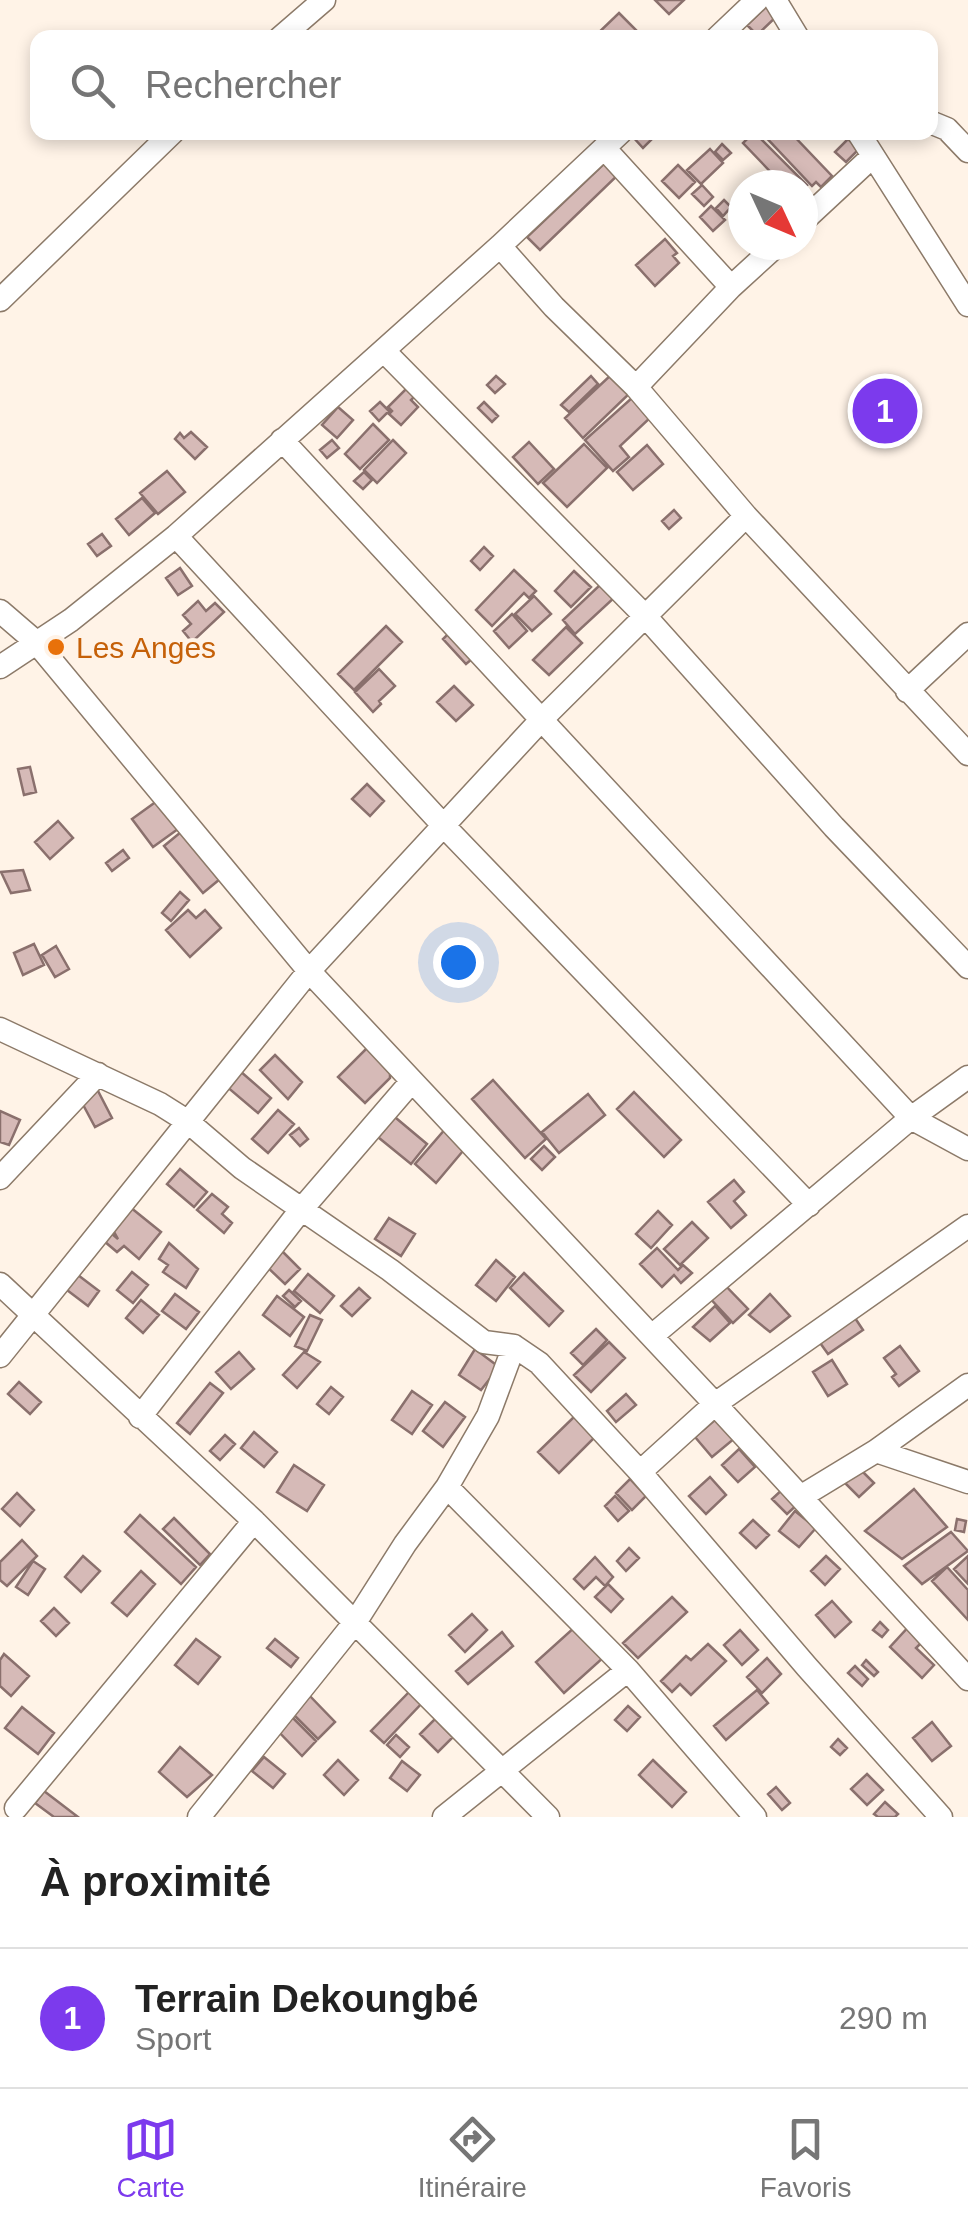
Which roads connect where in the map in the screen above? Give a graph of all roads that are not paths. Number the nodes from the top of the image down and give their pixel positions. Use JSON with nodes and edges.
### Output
{"nodes":[{"id":1,"x":324,"y":0,"type":"edge"},
{"id":2,"x":756,"y":0,"type":"edge"},
{"id":3,"x":774,"y":0,"type":"edge"},
{"id":4,"x":289,"y":30,"type":"edge"},
{"id":5,"x":724,"y":30,"type":"edge"},
{"id":6,"x":793,"y":30,"type":"edge"},
{"id":7,"x":938,"y":125,"type":"edge"},
{"id":8,"x":165,"y":140,"type":"edge"},
{"id":9,"x":864,"y":140,"type":"edge"},
{"id":10,"x":866,"y":140,"type":"edge"},
{"id":11,"x":613,"y":141,"type":"edge"},
{"id":12,"x":968,"y":151,"type":"edge"},
{"id":13,"x":818,"y":201,"type":"edge"},
{"id":14,"x":500,"y":246,"type":"junction"},
{"id":15,"x":761,"y":260,"type":"edge"},
{"id":16,"x":731,"y":287,"type":"junction"},
{"id":17,"x":0,"y":300,"type":"edge"},
{"id":18,"x":968,"y":305,"type":"edge"},
{"id":19,"x":384,"y":351,"type":"junction"},
{"id":20,"x":636,"y":387,"type":"junction"},
{"id":21,"x":282,"y":440,"type":"junction"},
{"id":22,"x":746,"y":516,"type":"junction"},
{"id":23,"x":176,"y":536,"type":"junction"},
{"id":24,"x":0,"y":611,"type":"edge"},
{"id":25,"x":646,"y":617,"type":"junction"},
{"id":26,"x":968,"y":634,"type":"edge"},
{"id":27,"x":36,"y":642,"type":"junction"},
{"id":28,"x":0,"y":667,"type":"edge"},
{"id":29,"x":907,"y":690,"type":"junction"},
{"id":30,"x":542,"y":719,"type":"junction"},
{"id":31,"x":968,"y":754,"type":"edge"},
{"id":32,"x":443,"y":825,"type":"junction"},
{"id":33,"x":968,"y":966,"type":"edge"},
{"id":34,"x":309,"y":971,"type":"junction"},
{"id":35,"x":0,"y":1029,"type":"edge"},
{"id":36,"x":98,"y":1074,"type":"junction"},
{"id":37,"x":968,"y":1077,"type":"edge"},
{"id":38,"x":412,"y":1082,"type":"junction"},
{"id":39,"x":911,"y":1118,"type":"junction"},
{"id":40,"x":187,"y":1121,"type":"junction"},
{"id":41,"x":968,"y":1149,"type":"edge"},
{"id":42,"x":0,"y":1178,"type":"edge"},
{"id":43,"x":809,"y":1206,"type":"junction"},
{"id":44,"x":300,"y":1211,"type":"junction"},
{"id":45,"x":968,"y":1226,"type":"edge"},
{"id":46,"x":0,"y":1284,"type":"edge"},
{"id":47,"x":34,"y":1315,"type":"junction"},
{"id":48,"x":652,"y":1335,"type":"junction"},
{"id":49,"x":514,"y":1346,"type":"junction"},
{"id":50,"x":0,"y":1356,"type":"edge"},
{"id":51,"x":968,"y":1385,"type":"edge"},
{"id":52,"x":714,"y":1404,"type":"junction"},
{"id":53,"x":140,"y":1417,"type":"junction"},
{"id":54,"x":876,"y":1451,"type":"junction"},
{"id":55,"x":640,"y":1472,"type":"junction"},
{"id":56,"x":968,"y":1482,"type":"edge"},
{"id":57,"x":447,"y":1486,"type":"junction"},
{"id":58,"x":802,"y":1496,"type":"junction"},
{"id":59,"x":254,"y":1521,"type":"junction"},
{"id":60,"x":356,"y":1620,"type":"junction"},
{"id":61,"x":964,"y":1665,"type":"edge"},
{"id":62,"x":628,"y":1670,"type":"junction"},
{"id":63,"x":503,"y":1770,"type":"junction"},
{"id":64,"x":14,"y":1808,"type":"edge"},
{"id":65,"x":199,"y":1817,"type":"edge"},
{"id":66,"x":444,"y":1817,"type":"edge"},
{"id":67,"x":548,"y":1817,"type":"edge"},
{"id":68,"x":755,"y":1817,"type":"edge"},
{"id":69,"x":941,"y":1817,"type":"edge"}],
"edges":[{"from":1,"to":4,"type":"street"},
{"from":2,"to":5,"type":"street"},
{"from":3,"to":6,"type":"street"},
{"from":7,"to":12,"type":"street"},
{"from":8,"to":17,"type":"street"},
{"from":9,"to":13,"type":"street"},
{"from":10,"to":18,"type":"street"},
{"from":11,"to":14,"type":"street"},
{"from":11,"to":16,"type":"street"},
{"from":14,"to":19,"type":"street"},
{"from":14,"to":20,"type":"street"},
{"from":15,"to":16,"type":"street"},
{"from":16,"to":20,"type":"street"},
{"from":19,"to":21,"type":"street"},
{"from":19,"to":25,"type":"street"},
{"from":20,"to":22,"type":"street"},
{"from":21,"to":23,"type":"street"},
{"from":21,"to":30,"type":"street"},
{"from":22,"to":25,"type":"street"},
{"from":22,"to":29,"type":"street"},
{"from":23,"to":27,"type":"street"},
{"from":23,"to":32,"type":"street"},
{"from":24,"to":27,"type":"street"},
{"from":25,"to":30,"type":"street"},
{"from":25,"to":33,"type":"street"},
{"from":26,"to":29,"type":"street"},
{"from":27,"to":28,"type":"street"},
{"from":27,"to":34,"type":"street"},
{"from":29,"to":31,"type":"street"},
{"from":30,"to":32,"type":"street"},
{"from":30,"to":39,"type":"street"},
{"from":32,"to":34,"type":"street"},
{"from":32,"to":43,"type":"street"},
{"from":34,"to":38,"type":"street"},
{"from":34,"to":40,"type":"street"},
{"from":35,"to":36,"type":"street"},
{"from":36,"to":40,"type":"street"},
{"from":36,"to":42,"type":"street"},
{"from":37,"to":39,"type":"street"},
{"from":38,"to":44,"type":"street"},
{"from":38,"to":48,"type":"street"},
{"from":39,"to":41,"type":"street"},
{"from":39,"to":43,"type":"street"},
{"from":40,"to":44,"type":"street"},
{"from":40,"to":47,"type":"street"},
{"from":43,"to":48,"type":"street"},
{"from":44,"to":49,"type":"street"},
{"from":44,"to":53,"type":"street"},
{"from":45,"to":52,"type":"street"},
{"from":46,"to":47,"type":"street"},
{"from":47,"to":50,"type":"street"},
{"from":47,"to":53,"type":"street"},
{"from":48,"to":52,"type":"street"},
{"from":49,"to":55,"type":"street"},
{"from":49,"to":57,"type":"street"},
{"from":51,"to":54,"type":"street"},
{"from":52,"to":55,"type":"street"},
{"from":52,"to":58,"type":"street"},
{"from":53,"to":59,"type":"street"},
{"from":54,"to":56,"type":"street"},
{"from":54,"to":58,"type":"street"},
{"from":55,"to":69,"type":"street"},
{"from":57,"to":60,"type":"street"},
{"from":57,"to":62,"type":"street"},
{"from":58,"to":61,"type":"street"},
{"from":59,"to":60,"type":"street"},
{"from":59,"to":64,"type":"street"},
{"from":60,"to":63,"type":"street"},
{"from":60,"to":65,"type":"street"},
{"from":62,"to":63,"type":"street"},
{"from":62,"to":68,"type":"street"},
{"from":63,"to":66,"type":"street"},
{"from":63,"to":67,"type":"street"}]}
